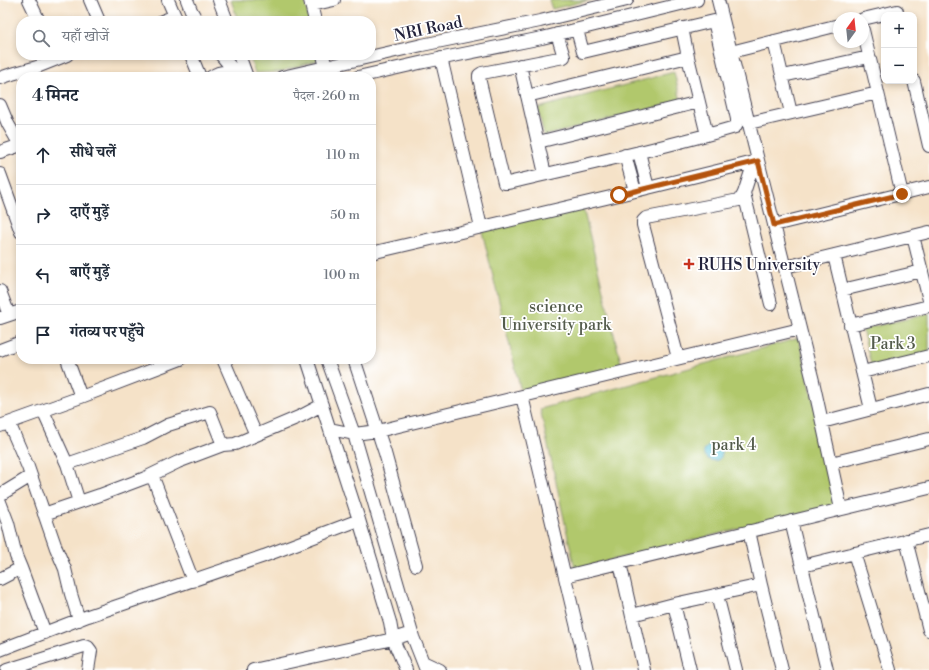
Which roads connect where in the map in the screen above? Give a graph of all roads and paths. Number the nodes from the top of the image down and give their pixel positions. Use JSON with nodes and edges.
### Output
{"nodes":[{"id":1,"x":29,"y":0,"type":"edge"},
{"id":2,"x":90,"y":0,"type":"edge"},
{"id":3,"x":168,"y":0,"type":"edge"},
{"id":4,"x":187,"y":0,"type":"edge"},
{"id":5,"x":219,"y":0,"type":"edge"},
{"id":6,"x":334,"y":0,"type":"edge"},
{"id":7,"x":627,"y":0,"type":"edge"},
{"id":8,"x":697,"y":0,"type":"edge"},
{"id":9,"x":718,"y":0,"type":"edge"},
{"id":10,"x":311,"y":3,"type":"edge"},
{"id":11,"x":896,"y":9,"type":"edge"},
{"id":12,"x":37,"y":16,"type":"edge"},
{"id":13,"x":96,"y":16,"type":"edge"},
{"id":14,"x":175,"y":16,"type":"edge"},
{"id":15,"x":194,"y":16,"type":"edge"},
{"id":16,"x":225,"y":16,"type":"edge"},
{"id":17,"x":314,"y":16,"type":"edge"},
{"id":18,"x":869,"y":17,"type":"edge"},
{"id":19,"x":833,"y":26,"type":"edge"},
{"id":20,"x":682,"y":28,"type":"junction"},
{"id":21,"x":577,"y":30,"type":"junction"},
{"id":22,"x":557,"y":34,"type":"junction"},
{"id":23,"x":774,"y":41,"type":"junction"},
{"id":24,"x":867,"y":48,"type":"edge"},
{"id":25,"x":583,"y":52,"type":"junction"},
{"id":26,"x":731,"y":52,"type":"junction"},
{"id":27,"x":564,"y":57,"type":"junction"},
{"id":28,"x":688,"y":57,"type":"junction"},
{"id":29,"x":869,"y":57,"type":"junction"},
{"id":30,"x":376,"y":58,"type":"edge"},
{"id":31,"x":441,"y":58,"type":"junction"},
{"id":32,"x":49,"y":60,"type":"edge"},
{"id":33,"x":193,"y":60,"type":"edge"},
{"id":34,"x":225,"y":60,"type":"edge"},
{"id":35,"x":241,"y":60,"type":"edge"},
{"id":36,"x":324,"y":60,"type":"edge"},
{"id":37,"x":369,"y":60,"type":"edge"},
{"id":38,"x":520,"y":66,"type":"junction"},
{"id":39,"x":19,"y":72,"type":"edge"},
{"id":40,"x":197,"y":72,"type":"edge"},
{"id":41,"x":234,"y":72,"type":"edge"},
{"id":42,"x":244,"y":72,"type":"edge"},
{"id":43,"x":327,"y":72,"type":"edge"},
{"id":44,"x":16,"y":73,"type":"edge"},
{"id":45,"x":376,"y":73,"type":"edge"},
{"id":46,"x":783,"y":76,"type":"junction"},
{"id":47,"x":0,"y":78,"type":"edge"},
{"id":48,"x":915,"y":84,"type":"edge"},
{"id":49,"x":878,"y":93,"type":"junction"},
{"id":50,"x":527,"y":96,"type":"junction"},
{"id":51,"x":699,"y":102,"type":"junction"},
{"id":52,"x":0,"y":105,"type":"edge"},
{"id":53,"x":791,"y":113,"type":"junction"},
{"id":54,"x":749,"y":123,"type":"junction"},
{"id":55,"x":707,"y":135,"type":"junction"},
{"id":56,"x":16,"y":138,"type":"edge"},
{"id":57,"x":538,"y":142,"type":"junction"},
{"id":58,"x":16,"y":146,"type":"edge"},
{"id":59,"x":929,"y":146,"type":"edge"},
{"id":60,"x":0,"y":152,"type":"edge"},
{"id":61,"x":639,"y":152,"type":"junction"},
{"id":62,"x":625,"y":156,"type":"junction"},
{"id":63,"x":756,"y":162,"type":"junction"},
{"id":64,"x":0,"y":174,"type":"edge"},
{"id":65,"x":545,"y":174,"type":"junction"},
{"id":66,"x":929,"y":187,"type":"edge"},
{"id":67,"x":648,"y":188,"type":"junction"},
{"id":68,"x":3,"y":190,"type":"edge"},
{"id":69,"x":635,"y":192,"type":"junction"},
{"id":70,"x":744,"y":192,"type":"junction"},
{"id":71,"x":902,"y":194,"type":"junction"},
{"id":72,"x":16,"y":208,"type":"edge"},
{"id":73,"x":774,"y":225,"type":"junction"},
{"id":74,"x":481,"y":227,"type":"junction"},
{"id":75,"x":929,"y":232,"type":"edge"},
{"id":76,"x":913,"y":236,"type":"junction"},
{"id":77,"x":376,"y":252,"type":"edge"},
{"id":78,"x":834,"y":255,"type":"junction"},
{"id":79,"x":785,"y":267,"type":"junction"},
{"id":80,"x":922,"y":271,"type":"junction"},
{"id":81,"x":0,"y":290,"type":"edge"},
{"id":82,"x":842,"y":290,"type":"junction"},
{"id":83,"x":929,"y":300,"type":"edge"},
{"id":84,"x":771,"y":304,"type":"dead end"},
{"id":85,"x":929,"y":306,"type":"edge"},
{"id":86,"x":16,"y":313,"type":"edge"},
{"id":87,"x":4,"y":317,"type":"edge"},
{"id":88,"x":850,"y":325,"type":"junction"},
{"id":89,"x":800,"y":329,"type":"junction"},
{"id":90,"x":16,"y":344,"type":"edge"},
{"id":91,"x":0,"y":350,"type":"edge"},
{"id":92,"x":929,"y":356,"type":"edge"},
{"id":93,"x":678,"y":358,"type":"junction"},
{"id":94,"x":69,"y":364,"type":"edge"},
{"id":95,"x":168,"y":364,"type":"edge"},
{"id":96,"x":225,"y":364,"type":"edge"},
{"id":97,"x":309,"y":364,"type":"edge"},
{"id":98,"x":329,"y":364,"type":"edge"},
{"id":99,"x":356,"y":364,"type":"edge"},
{"id":100,"x":862,"y":372,"type":"junction"},
{"id":101,"x":929,"y":394,"type":"edge"},
{"id":102,"x":522,"y":396,"type":"junction"},
{"id":103,"x":81,"y":397,"type":"junction"},
{"id":104,"x":322,"y":404,"type":"junction"},
{"id":105,"x":871,"y":409,"type":"junction"},
{"id":106,"x":43,"y":411,"type":"junction"},
{"id":107,"x":822,"y":422,"type":"junction"},
{"id":108,"x":4,"y":425,"type":"edge"},
{"id":109,"x":330,"y":429,"type":"junction"},
{"id":110,"x":378,"y":431,"type":"junction"},
{"id":111,"x":354,"y":434,"type":"junction"},
{"id":112,"x":256,"y":435,"type":"junction"},
{"id":113,"x":929,"y":439,"type":"edge"},
{"id":114,"x":223,"y":445,"type":"junction"},
{"id":115,"x":831,"y":462,"type":"junction"},
{"id":116,"x":67,"y":464,"type":"junction"},
{"id":117,"x":152,"y":475,"type":"junction"},
{"id":118,"x":31,"y":476,"type":"junction"},
{"id":119,"x":929,"y":488,"type":"edge"},
{"id":120,"x":0,"y":495,"type":"edge"},
{"id":121,"x":0,"y":502,"type":"edge"},
{"id":122,"x":79,"y":502,"type":"junction"},
{"id":123,"x":841,"y":509,"type":"junction"},
{"id":124,"x":44,"y":514,"type":"junction"},
{"id":125,"x":359,"y":520,"type":"junction"},
{"id":126,"x":791,"y":521,"type":"junction"},
{"id":127,"x":749,"y":532,"type":"junction"},
{"id":128,"x":5,"y":533,"type":"edge"},
{"id":129,"x":929,"y":535,"type":"edge"},
{"id":130,"x":906,"y":540,"type":"junction"},
{"id":131,"x":854,"y":553,"type":"junction"},
{"id":132,"x":620,"y":563,"type":"junction"},
{"id":133,"x":416,"y":565,"type":"dead end"},
{"id":134,"x":802,"y":566,"type":"junction"},
{"id":135,"x":21,"y":568,"type":"junction"},
{"id":136,"x":565,"y":576,"type":"junction"},
{"id":137,"x":0,"y":579,"type":"edge"},
{"id":138,"x":193,"y":581,"type":"junction"},
{"id":139,"x":760,"y":585,"type":"junction"},
{"id":140,"x":717,"y":595,"type":"junction"},
{"id":141,"x":674,"y":604,"type":"junction"},
{"id":142,"x":632,"y":615,"type":"junction"},
{"id":143,"x":79,"y":620,"type":"junction"},
{"id":144,"x":929,"y":630,"type":"edge"},
{"id":145,"x":45,"y":633,"type":"junction"},
{"id":146,"x":412,"y":633,"type":"junction"},
{"id":147,"x":393,"y":639,"type":"junction"},
{"id":148,"x":0,"y":650,"type":"edge"},
{"id":149,"x":425,"y":666,"type":"edge"},
{"id":150,"x":7,"y":670,"type":"edge"},
{"id":151,"x":88,"y":670,"type":"edge"},
{"id":152,"x":253,"y":670,"type":"edge"},
{"id":153,"x":406,"y":670,"type":"edge"},
{"id":154,"x":440,"y":670,"type":"edge"},
{"id":155,"x":587,"y":670,"type":"edge"},
{"id":156,"x":644,"y":670,"type":"edge"},
{"id":157,"x":690,"y":670,"type":"edge"},
{"id":158,"x":736,"y":670,"type":"edge"},
{"id":159,"x":782,"y":670,"type":"edge"},
{"id":160,"x":827,"y":670,"type":"edge"},
{"id":161,"x":890,"y":670,"type":"edge"}],
"edges":[{"from":1,"to":12,"type":"street"},
{"from":2,"to":13,"type":"street"},
{"from":3,"to":14,"type":"street"},
{"from":4,"to":15,"type":"street"},
{"from":5,"to":16,"type":"street"},
{"from":6,"to":10,"type":"street"},
{"from":7,"to":30,"type":"street","name":"NRI Road"},
{"from":8,"to":21,"type":"street","name":"NRI Road"},
{"from":9,"to":26,"type":"street"},
{"from":10,"to":17,"type":"street"},
{"from":11,"to":18,"type":"street"},
{"from":19,"to":23,"type":"street"},
{"from":20,"to":25,"type":"street"},
{"from":20,"to":28,"type":"street"},
{"from":20,"to":55,"type":"street"},
{"from":21,"to":22,"type":"street","name":"NRI Road"},
{"from":21,"to":25,"type":"street"},
{"from":22,"to":27,"type":"street"},
{"from":22,"to":31,"type":"street","name":"NRI Road"},
{"from":23,"to":26,"type":"street"},
{"from":23,"to":46,"type":"street"},
{"from":24,"to":29,"type":"street"},
{"from":25,"to":27,"type":"street"},
{"from":26,"to":54,"type":"street"},
{"from":27,"to":38,"type":"street"},
{"from":28,"to":50,"type":"street"},
{"from":28,"to":51,"type":"street"},
{"from":29,"to":46,"type":"street"},
{"from":29,"to":49,"type":"street"},
{"from":31,"to":45,"type":"street","name":"NRI Road"},
{"from":31,"to":74,"type":"street"},
{"from":32,"to":39,"type":"street"},
{"from":33,"to":40,"type":"street"},
{"from":34,"to":41,"type":"street"},
{"from":35,"to":42,"type":"street"},
{"from":36,"to":43,"type":"street"},
{"from":37,"to":43,"type":"street","name":"NRI Road"},
{"from":38,"to":50,"type":"street"},
{"from":38,"to":65,"type":"street"},
{"from":44,"to":47,"type":"street"},
{"from":46,"to":53,"type":"street"},
{"from":48,"to":59,"type":"street"},
{"from":49,"to":53,"type":"street"},
{"from":49,"to":71,"type":"street"},
{"from":50,"to":57,"type":"street"},
{"from":51,"to":55,"type":"street"},
{"from":51,"to":57,"type":"street"},
{"from":52,"to":56,"type":"street"},
{"from":53,"to":54,"type":"street"},
{"from":54,"to":63,"type":"street"},
{"from":55,"to":61,"type":"street"},
{"from":57,"to":65,"type":"street"},
{"from":58,"to":60,"type":"street"},
{"from":61,"to":62,"type":"street"},
{"from":61,"to":67,"type":"street"},
{"from":62,"to":65,"type":"street"},
{"from":62,"to":69,"type":"street"},
{"from":63,"to":67,"type":"street"},
{"from":63,"to":70,"type":"street"},
{"from":63,"to":73,"type":"street"},
{"from":64,"to":68,"type":"street"},
{"from":66,"to":71,"type":"street"},
{"from":67,"to":69,"type":"street"},
{"from":68,"to":72,"type":"street"},
{"from":69,"to":74,"type":"street"},
{"from":70,"to":84,"type":"street"},
{"from":70,"to":93,"type":"street"},
{"from":71,"to":73,"type":"street"},
{"from":73,"to":79,"type":"street"},
{"from":74,"to":77,"type":"street"},
{"from":75,"to":76,"type":"street"},
{"from":76,"to":78,"type":"street"},
{"from":76,"to":80,"type":"street"},
{"from":78,"to":79,"type":"street"},
{"from":78,"to":82,"type":"street"},
{"from":79,"to":89,"type":"street"},
{"from":80,"to":82,"type":"street"},
{"from":80,"to":83,"type":"street"},
{"from":81,"to":87,"type":"street"},
{"from":82,"to":88,"type":"street"},
{"from":85,"to":88,"type":"street"},
{"from":86,"to":87,"type":"street"},
{"from":88,"to":100,"type":"street"},
{"from":89,"to":93,"type":"street"},
{"from":89,"to":107,"type":"street"},
{"from":90,"to":91,"type":"street"},
{"from":92,"to":100,"type":"street"},
{"from":93,"to":102,"type":"street"},
{"from":94,"to":103,"type":"street"},
{"from":95,"to":103,"type":"street"},
{"from":96,"to":112,"type":"street"},
{"from":97,"to":104,"type":"street"},
{"from":98,"to":111,"type":"street"},
{"from":99,"to":110,"type":"street"},
{"from":100,"to":105,"type":"street"},
{"from":101,"to":105,"type":"street"},
{"from":102,"to":110,"type":"street"},
{"from":102,"to":136,"type":"street"},
{"from":103,"to":106,"type":"street"},
{"from":104,"to":109,"type":"street"},
{"from":104,"to":112,"type":"street"},
{"from":105,"to":107,"type":"street"},
{"from":106,"to":108,"type":"street"},
{"from":106,"to":116,"type":"street"},
{"from":107,"to":115,"type":"street"},
{"from":108,"to":118,"type":"street"},
{"from":109,"to":111,"type":"street"},
{"from":109,"to":125,"type":"street"},
{"from":110,"to":111,"type":"street"},
{"from":110,"to":133,"type":"street"},
{"from":111,"to":146,"type":"street"},
{"from":112,"to":114,"type":"street"},
{"from":113,"to":115,"type":"street"},
{"from":114,"to":116,"type":"street"},
{"from":114,"to":117,"type":"street"},
{"from":115,"to":123,"type":"street"},
{"from":116,"to":122,"type":"street"},
{"from":117,"to":122,"type":"street"},
{"from":117,"to":138,"type":"street"},
{"from":118,"to":120,"type":"street"},
{"from":118,"to":124,"type":"street"},
{"from":119,"to":123,"type":"street"},
{"from":121,"to":128,"type":"street"},
{"from":122,"to":124,"type":"street"},
{"from":123,"to":126,"type":"street"},
{"from":124,"to":143,"type":"street"},
{"from":125,"to":138,"type":"street"},
{"from":125,"to":147,"type":"street"},
{"from":126,"to":127,"type":"street"},
{"from":126,"to":134,"type":"street"},
{"from":127,"to":132,"type":"street"},
{"from":127,"to":139,"type":"street"},
{"from":128,"to":135,"type":"street"},
{"from":129,"to":130,"type":"street"},
{"from":130,"to":131,"type":"street"},
{"from":130,"to":144,"type":"street"},
{"from":131,"to":134,"type":"street"},
{"from":131,"to":161,"type":"street"},
{"from":132,"to":136,"type":"street"},
{"from":132,"to":142,"type":"street"},
{"from":134,"to":160,"type":"street"},
{"from":135,"to":137,"type":"street"},
{"from":135,"to":145,"type":"street"},
{"from":136,"to":155,"type":"street"},
{"from":138,"to":143,"type":"street"},
{"from":139,"to":140,"type":"street"},
{"from":139,"to":159,"type":"street"},
{"from":140,"to":141,"type":"street"},
{"from":140,"to":158,"type":"street"},
{"from":141,"to":142,"type":"street"},
{"from":141,"to":157,"type":"street"},
{"from":142,"to":156,"type":"street"},
{"from":143,"to":145,"type":"street"},
{"from":145,"to":148,"type":"street"},
{"from":146,"to":147,"type":"street"},
{"from":146,"to":149,"type":"street"},
{"from":147,"to":152,"type":"street"},
{"from":147,"to":153,"type":"street"},
{"from":149,"to":154,"type":"street"},
{"from":150,"to":151,"type":"street"}]}
